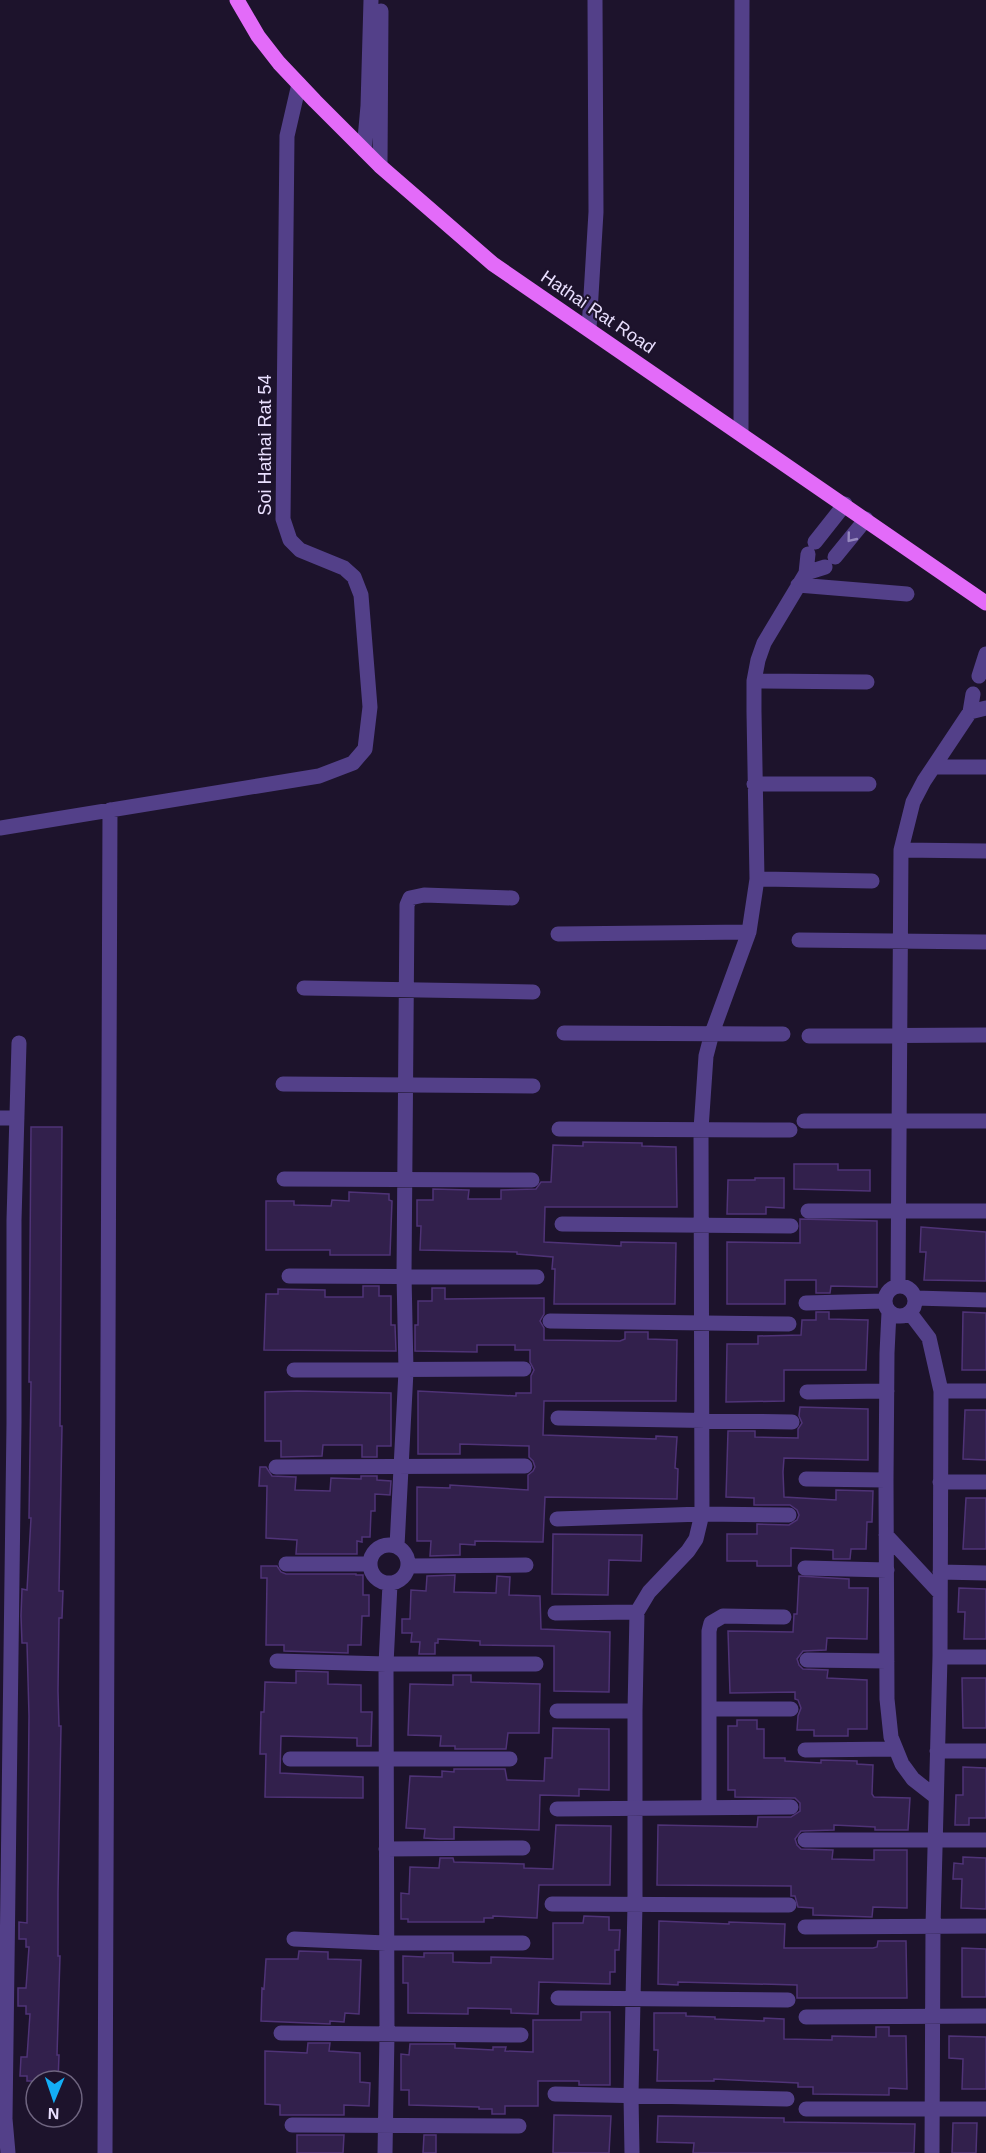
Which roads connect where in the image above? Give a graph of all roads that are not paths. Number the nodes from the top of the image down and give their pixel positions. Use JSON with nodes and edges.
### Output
{"nodes":[{"id":1,"x":237,"y":0,"type":"edge"},
{"id":2,"x":595,"y":0,"type":"edge"},
{"id":3,"x":742,"y":0,"type":"edge"},
{"id":4,"x":376,"y":5,"type":"edge"},
{"id":5,"x":299,"y":84,"type":"junction"},
{"id":6,"x":364,"y":150,"type":"junction"},
{"id":7,"x":380,"y":166,"type":"junction"},
{"id":8,"x":589,"y":329,"type":"junction"},
{"id":9,"x":741,"y":433,"type":"junction"},
{"id":10,"x":845,"y":504,"type":"junction"},
{"id":11,"x":866,"y":519,"type":"junction"},
{"id":12,"x":802,"y":579,"type":"junction"},
{"id":13,"x":907,"y":594,"type":"dead end"},
{"id":14,"x":986,"y":603,"type":"edge"},
{"id":15,"x":754,"y":681,"type":"junction"},
{"id":16,"x":867,"y":682,"type":"dead end"},
{"id":17,"x":973,"y":694,"type":"dead end"},
{"id":18,"x":986,"y":708,"type":"edge"},
{"id":19,"x":970,"y":712,"type":"junction"},
{"id":20,"x":934,"y":767,"type":"junction"},
{"id":21,"x":986,"y":767,"type":"edge"},
{"id":22,"x":754,"y":784,"type":"junction"},
{"id":23,"x":869,"y":784,"type":"dead end"},
{"id":24,"x":110,"y":810,"type":"junction"},
{"id":25,"x":0,"y":828,"type":"edge"},
{"id":26,"x":901,"y":850,"type":"junction"},
{"id":27,"x":986,"y":851,"type":"edge"},
{"id":28,"x":757,"y":879,"type":"junction"},
{"id":29,"x":872,"y":881,"type":"dead end"},
{"id":30,"x":512,"y":898,"type":"dead end"},
{"id":31,"x":749,"y":932,"type":"junction"},
{"id":32,"x":558,"y":934,"type":"dead end"},
{"id":33,"x":799,"y":940,"type":"dead end"},
{"id":34,"x":900,"y":941,"type":"junction"},
{"id":35,"x":986,"y":942,"type":"edge"},
{"id":36,"x":304,"y":988,"type":"dead end"},
{"id":37,"x":405,"y":991,"type":"junction"},
{"id":38,"x":533,"y":992,"type":"dead end"},
{"id":39,"x":564,"y":1033,"type":"dead end"},
{"id":40,"x":712,"y":1033,"type":"junction"},
{"id":41,"x":783,"y":1034,"type":"dead end"},
{"id":42,"x":900,"y":1035,"type":"junction"},
{"id":43,"x":986,"y":1035,"type":"edge"},
{"id":44,"x":808,"y":1036,"type":"dead end"},
{"id":45,"x":19,"y":1043,"type":"dead end"},
{"id":46,"x":283,"y":1084,"type":"dead end"},
{"id":47,"x":405,"y":1085,"type":"junction"},
{"id":48,"x":533,"y":1086,"type":"dead end"},
{"id":49,"x":0,"y":1118,"type":"edge"},
{"id":50,"x":17,"y":1118,"type":"junction"},
{"id":51,"x":804,"y":1121,"type":"dead end"},
{"id":52,"x":898,"y":1121,"type":"junction"},
{"id":53,"x":986,"y":1121,"type":"edge"},
{"id":54,"x":559,"y":1129,"type":"dead end"},
{"id":55,"x":700,"y":1130,"type":"junction"},
{"id":56,"x":790,"y":1130,"type":"dead end"},
{"id":57,"x":284,"y":1179,"type":"dead end"},
{"id":58,"x":406,"y":1180,"type":"junction"},
{"id":59,"x":532,"y":1180,"type":"dead end"},
{"id":60,"x":808,"y":1211,"type":"dead end"},
{"id":61,"x":898,"y":1211,"type":"junction"},
{"id":62,"x":986,"y":1211,"type":"edge"},
{"id":63,"x":7,"y":1220,"type":"edge"},
{"id":64,"x":562,"y":1224,"type":"dead end"},
{"id":65,"x":701,"y":1225,"type":"junction"},
{"id":66,"x":791,"y":1226,"type":"dead end"},
{"id":67,"x":404,"y":1275,"type":"junction"},
{"id":68,"x":289,"y":1276,"type":"dead end"},
{"id":69,"x":537,"y":1277,"type":"dead end"},
{"id":70,"x":898,"y":1285,"type":"junction"},
{"id":71,"x":986,"y":1300,"type":"edge"},
{"id":72,"x":806,"y":1303,"type":"dead end"},
{"id":73,"x":912,"y":1305,"type":"junction"},
{"id":74,"x":887,"y":1306,"type":"junction"},
{"id":75,"x":7,"y":1318,"type":"edge"},
{"id":76,"x":550,"y":1321,"type":"dead end"},
{"id":77,"x":701,"y":1322,"type":"junction"},
{"id":78,"x":789,"y":1324,"type":"dead end"},
{"id":79,"x":524,"y":1369,"type":"dead end"},
{"id":80,"x":294,"y":1370,"type":"dead end"},
{"id":81,"x":406,"y":1371,"type":"junction"},
{"id":82,"x":887,"y":1391,"type":"junction"},
{"id":83,"x":941,"y":1391,"type":"junction"},
{"id":84,"x":986,"y":1391,"type":"edge"},
{"id":85,"x":807,"y":1392,"type":"dead end"},
{"id":86,"x":558,"y":1418,"type":"dead end"},
{"id":87,"x":703,"y":1419,"type":"junction"},
{"id":88,"x":792,"y":1422,"type":"dead end"},
{"id":89,"x":7,"y":1423,"type":"edge"},
{"id":90,"x":276,"y":1467,"type":"dead end"},
{"id":91,"x":525,"y":1467,"type":"dead end"},
{"id":92,"x":402,"y":1468,"type":"junction"},
{"id":93,"x":806,"y":1479,"type":"dead end"},
{"id":94,"x":886,"y":1480,"type":"junction"},
{"id":95,"x":940,"y":1482,"type":"junction"},
{"id":96,"x":986,"y":1482,"type":"edge"},
{"id":97,"x":702,"y":1514,"type":"junction"},
{"id":98,"x":789,"y":1515,"type":"dead end"},
{"id":99,"x":557,"y":1519,"type":"dead end"},
{"id":100,"x":6,"y":1522,"type":"edge"},
{"id":101,"x":886,"y":1535,"type":"junction"},
{"id":102,"x":397,"y":1546,"type":"junction"},
{"id":103,"x":286,"y":1564,"type":"dead end"},
{"id":104,"x":370,"y":1564,"type":"junction"},
{"id":105,"x":526,"y":1565,"type":"dead end"},
{"id":106,"x":409,"y":1566,"type":"junction"},
{"id":107,"x":805,"y":1568,"type":"dead end"},
{"id":108,"x":887,"y":1570,"type":"junction"},
{"id":109,"x":940,"y":1572,"type":"junction"},
{"id":110,"x":986,"y":1573,"type":"edge"},
{"id":111,"x":390,"y":1584,"type":"junction"},
{"id":112,"x":940,"y":1593,"type":"junction"},
{"id":113,"x":637,"y":1612,"type":"junction"},
{"id":114,"x":555,"y":1613,"type":"dead end"},
{"id":115,"x":784,"y":1617,"type":"dead end"},
{"id":116,"x":5,"y":1622,"type":"edge"},
{"id":117,"x":940,"y":1657,"type":"junction"},
{"id":118,"x":986,"y":1657,"type":"edge"},
{"id":119,"x":807,"y":1660,"type":"dead end"},
{"id":120,"x":887,"y":1660,"type":"junction"},
{"id":121,"x":277,"y":1661,"type":"dead end"},
{"id":122,"x":386,"y":1664,"type":"junction"},
{"id":123,"x":536,"y":1664,"type":"dead end"},
{"id":124,"x":710,"y":1709,"type":"junction"},
{"id":125,"x":791,"y":1709,"type":"dead end"},
{"id":126,"x":557,"y":1711,"type":"dead end"},
{"id":127,"x":635,"y":1711,"type":"junction"},
{"id":128,"x":5,"y":1722,"type":"edge"},
{"id":129,"x":896,"y":1749,"type":"junction"},
{"id":130,"x":805,"y":1750,"type":"dead end"},
{"id":131,"x":937,"y":1751,"type":"junction"},
{"id":132,"x":986,"y":1751,"type":"edge"},
{"id":133,"x":290,"y":1759,"type":"dead end"},
{"id":134,"x":386,"y":1759,"type":"junction"},
{"id":135,"x":510,"y":1759,"type":"dead end"},
{"id":136,"x":936,"y":1797,"type":"junction"},
{"id":137,"x":791,"y":1807,"type":"dead end"},
{"id":138,"x":709,"y":1808,"type":"junction"},
{"id":139,"x":557,"y":1809,"type":"dead end"},
{"id":140,"x":635,"y":1810,"type":"junction"},
{"id":141,"x":4,"y":1821,"type":"edge"},
{"id":142,"x":805,"y":1840,"type":"dead end"},
{"id":143,"x":935,"y":1840,"type":"junction"},
{"id":144,"x":986,"y":1840,"type":"edge"},
{"id":145,"x":523,"y":1848,"type":"dead end"},
{"id":146,"x":386,"y":1849,"type":"junction"},
{"id":147,"x":552,"y":1904,"type":"dead end"},
{"id":148,"x":636,"y":1904,"type":"junction"},
{"id":149,"x":789,"y":1905,"type":"dead end"},
{"id":150,"x":4,"y":1922,"type":"edge"},
{"id":151,"x":933,"y":1926,"type":"junction"},
{"id":152,"x":986,"y":1926,"type":"edge"},
{"id":153,"x":805,"y":1927,"type":"dead end"},
{"id":154,"x":294,"y":1939,"type":"dead end"},
{"id":155,"x":386,"y":1943,"type":"junction"},
{"id":156,"x":524,"y":1943,"type":"dead end"},
{"id":157,"x":558,"y":1998,"type":"dead end"},
{"id":158,"x":635,"y":2000,"type":"junction"},
{"id":159,"x":788,"y":2000,"type":"dead end"},
{"id":160,"x":932,"y":2016,"type":"junction"},
{"id":161,"x":986,"y":2016,"type":"edge"},
{"id":162,"x":806,"y":2017,"type":"dead end"},
{"id":163,"x":3,"y":2021,"type":"edge"},
{"id":164,"x":281,"y":2033,"type":"dead end"},
{"id":165,"x":387,"y":2034,"type":"junction"},
{"id":166,"x":520,"y":2035,"type":"dead end"},
{"id":167,"x":555,"y":2094,"type":"dead end"},
{"id":168,"x":631,"y":2096,"type":"junction"},
{"id":169,"x":787,"y":2099,"type":"dead end"},
{"id":170,"x":806,"y":2109,"type":"dead end"},
{"id":171,"x":932,"y":2109,"type":"junction"},
{"id":172,"x":986,"y":2109,"type":"edge"},
{"id":173,"x":3,"y":2119,"type":"edge"},
{"id":174,"x":292,"y":2125,"type":"dead end"},
{"id":175,"x":385,"y":2126,"type":"junction"},
{"id":176,"x":519,"y":2126,"type":"dead end"},
{"id":177,"x":8,"y":2153,"type":"edge"},
{"id":178,"x":105,"y":2153,"type":"edge"},
{"id":179,"x":385,"y":2153,"type":"edge"},
{"id":180,"x":632,"y":2153,"type":"edge"},
{"id":181,"x":932,"y":2153,"type":"edge"}],
"edges":[{"from":1,"to":5,"type":"main road","name":"Hathai Rat Road"},
{"from":2,"to":8,"type":"street"},
{"from":3,"to":9,"type":"street"},
{"from":4,"to":6,"type":"street"},
{"from":4,"to":7,"type":"street"},
{"from":5,"to":6,"type":"main road","name":"Hathai Rat Road"},
{"from":5,"to":24,"type":"street","name":"Soi Hathai Rat 54"},
{"from":6,"to":7,"type":"main road","name":"Hathai Rat Road"},
{"from":7,"to":8,"type":"main road","name":"Hathai Rat Road"},
{"from":8,"to":9,"type":"main road","name":"Hathai Rat Road"},
{"from":9,"to":10,"type":"main road","name":"Hathai Rat Road"},
{"from":10,"to":11,"type":"main road","name":"Hathai Rat Road"},
{"from":10,"to":12,"type":"street"},
{"from":11,"to":12,"type":"street","one_way":true},
{"from":11,"to":14,"type":"main road","name":"Hathai Rat Road"},
{"from":12,"to":13,"type":"street"},
{"from":12,"to":15,"type":"street"},
{"from":15,"to":16,"type":"street"},
{"from":15,"to":22,"type":"street"},
{"from":17,"to":19,"type":"street"},
{"from":18,"to":19,"type":"street"},
{"from":19,"to":20,"type":"street"},
{"from":20,"to":21,"type":"street"},
{"from":20,"to":26,"type":"street"},
{"from":22,"to":23,"type":"street"},
{"from":22,"to":28,"type":"street"},
{"from":24,"to":25,"type":"street","name":"Soi Hathai Rat 54"},
{"from":24,"to":178,"type":"street"},
{"from":26,"to":27,"type":"street"},
{"from":26,"to":34,"type":"street"},
{"from":28,"to":29,"type":"street"},
{"from":28,"to":31,"type":"street"},
{"from":30,"to":37,"type":"street"},
{"from":31,"to":32,"type":"street"},
{"from":31,"to":40,"type":"street"},
{"from":33,"to":34,"type":"street"},
{"from":34,"to":35,"type":"street"},
{"from":34,"to":42,"type":"street"},
{"from":36,"to":37,"type":"street"},
{"from":37,"to":38,"type":"street"},
{"from":37,"to":47,"type":"street"},
{"from":39,"to":40,"type":"street"},
{"from":40,"to":41,"type":"street"},
{"from":40,"to":55,"type":"street"},
{"from":42,"to":43,"type":"street"},
{"from":42,"to":44,"type":"street"},
{"from":42,"to":52,"type":"street"},
{"from":45,"to":50,"type":"street"},
{"from":46,"to":47,"type":"street"},
{"from":47,"to":48,"type":"street"},
{"from":47,"to":58,"type":"street"},
{"from":49,"to":50,"type":"street"},
{"from":50,"to":63,"type":"street"},
{"from":51,"to":52,"type":"street"},
{"from":52,"to":53,"type":"street"},
{"from":52,"to":61,"type":"street"},
{"from":54,"to":55,"type":"street"},
{"from":55,"to":56,"type":"street"},
{"from":55,"to":65,"type":"street"},
{"from":57,"to":58,"type":"street"},
{"from":58,"to":59,"type":"street"},
{"from":58,"to":67,"type":"street"},
{"from":60,"to":61,"type":"street"},
{"from":61,"to":62,"type":"street"},
{"from":61,"to":70,"type":"street"},
{"from":63,"to":75,"type":"street"},
{"from":64,"to":65,"type":"street"},
{"from":65,"to":66,"type":"street"},
{"from":65,"to":77,"type":"street"},
{"from":67,"to":68,"type":"street"},
{"from":67,"to":69,"type":"street"},
{"from":67,"to":81,"type":"street"},
{"from":70,"to":73,"type":"street"},
{"from":70,"to":74,"type":"street"},
{"from":71,"to":73,"type":"street"},
{"from":72,"to":74,"type":"street"},
{"from":73,"to":74,"type":"street"},
{"from":73,"to":83,"type":"street"},
{"from":74,"to":82,"type":"street"},
{"from":75,"to":89,"type":"street"},
{"from":76,"to":77,"type":"street"},
{"from":77,"to":78,"type":"street"},
{"from":77,"to":87,"type":"street"},
{"from":79,"to":81,"type":"street"},
{"from":80,"to":81,"type":"street"},
{"from":81,"to":92,"type":"street"},
{"from":82,"to":85,"type":"street"},
{"from":82,"to":94,"type":"street"},
{"from":83,"to":84,"type":"street"},
{"from":83,"to":95,"type":"street"},
{"from":86,"to":87,"type":"street"},
{"from":87,"to":88,"type":"street"},
{"from":87,"to":97,"type":"street"},
{"from":89,"to":100,"type":"street"},
{"from":90,"to":92,"type":"street"},
{"from":91,"to":92,"type":"street"},
{"from":92,"to":102,"type":"street"},
{"from":93,"to":94,"type":"street"},
{"from":94,"to":101,"type":"street"},
{"from":95,"to":96,"type":"street"},
{"from":95,"to":109,"type":"street"},
{"from":97,"to":98,"type":"street"},
{"from":97,"to":99,"type":"street"},
{"from":97,"to":113,"type":"street"},
{"from":100,"to":116,"type":"street"},
{"from":101,"to":108,"type":"street"},
{"from":101,"to":112,"type":"street"},
{"from":102,"to":104,"type":"street"},
{"from":102,"to":106,"type":"street"},
{"from":103,"to":104,"type":"street"},
{"from":104,"to":111,"type":"street"},
{"from":105,"to":106,"type":"street"},
{"from":106,"to":111,"type":"street"},
{"from":107,"to":108,"type":"street"},
{"from":108,"to":120,"type":"street"},
{"from":109,"to":110,"type":"street"},
{"from":109,"to":112,"type":"street"},
{"from":111,"to":122,"type":"street"},
{"from":112,"to":117,"type":"street"},
{"from":113,"to":114,"type":"street"},
{"from":113,"to":127,"type":"street"},
{"from":115,"to":124,"type":"street"},
{"from":116,"to":128,"type":"street"},
{"from":117,"to":118,"type":"street"},
{"from":117,"to":131,"type":"street"},
{"from":119,"to":120,"type":"street"},
{"from":120,"to":129,"type":"street"},
{"from":121,"to":122,"type":"street"},
{"from":122,"to":123,"type":"street"},
{"from":122,"to":134,"type":"street"},
{"from":124,"to":125,"type":"street"},
{"from":124,"to":138,"type":"street"},
{"from":126,"to":127,"type":"street"},
{"from":127,"to":140,"type":"street"},
{"from":128,"to":141,"type":"street"},
{"from":129,"to":130,"type":"street"},
{"from":129,"to":136,"type":"street"},
{"from":131,"to":132,"type":"street"},
{"from":131,"to":136,"type":"street"},
{"from":133,"to":134,"type":"street"},
{"from":134,"to":135,"type":"street"},
{"from":134,"to":146,"type":"street"},
{"from":136,"to":143,"type":"street"},
{"from":137,"to":138,"type":"street"},
{"from":138,"to":140,"type":"street"},
{"from":139,"to":140,"type":"street"},
{"from":140,"to":148,"type":"street"},
{"from":141,"to":150,"type":"street"},
{"from":142,"to":143,"type":"street"},
{"from":143,"to":144,"type":"street"},
{"from":143,"to":151,"type":"street"},
{"from":145,"to":146,"type":"street"},
{"from":146,"to":155,"type":"street"},
{"from":147,"to":148,"type":"street"},
{"from":148,"to":149,"type":"street"},
{"from":148,"to":158,"type":"street"},
{"from":150,"to":163,"type":"street"},
{"from":151,"to":152,"type":"street"},
{"from":151,"to":153,"type":"street"},
{"from":151,"to":160,"type":"street"},
{"from":154,"to":155,"type":"street"},
{"from":155,"to":156,"type":"street"},
{"from":155,"to":165,"type":"street"},
{"from":157,"to":158,"type":"street"},
{"from":158,"to":159,"type":"street"},
{"from":158,"to":168,"type":"street"},
{"from":160,"to":161,"type":"street"},
{"from":160,"to":162,"type":"street"},
{"from":160,"to":171,"type":"street"},
{"from":163,"to":173,"type":"street"},
{"from":164,"to":165,"type":"street"},
{"from":165,"to":166,"type":"street"},
{"from":165,"to":175,"type":"street"},
{"from":167,"to":168,"type":"street"},
{"from":168,"to":169,"type":"street"},
{"from":168,"to":180,"type":"street"},
{"from":170,"to":171,"type":"street"},
{"from":171,"to":172,"type":"street"},
{"from":171,"to":181,"type":"street"},
{"from":173,"to":177,"type":"street"},
{"from":174,"to":175,"type":"street"},
{"from":175,"to":176,"type":"street"},
{"from":175,"to":179,"type":"street"}]}
